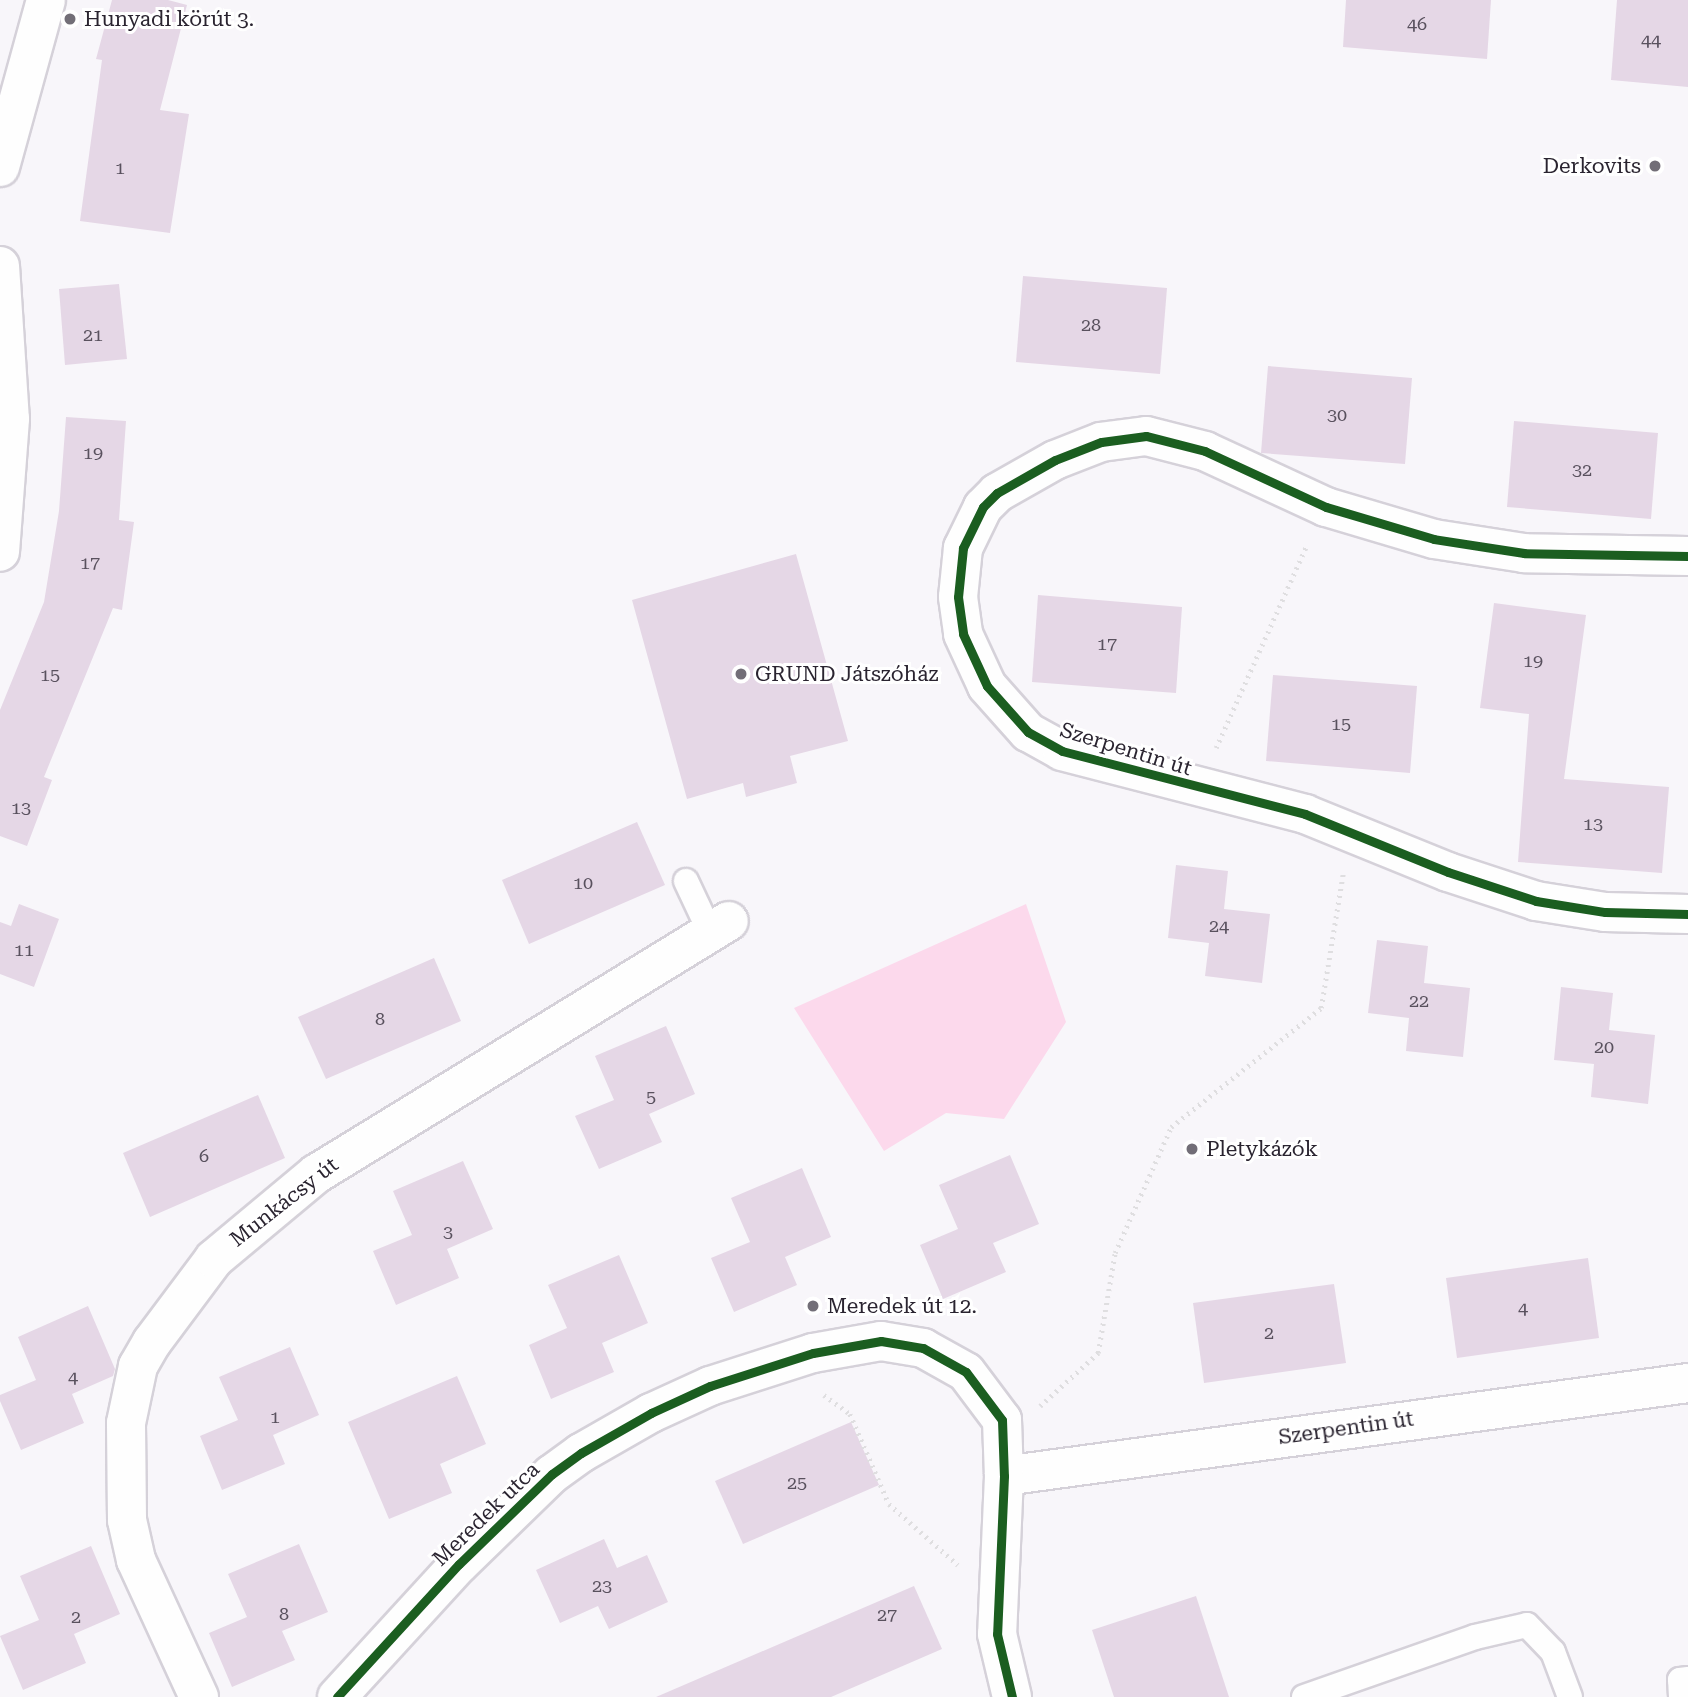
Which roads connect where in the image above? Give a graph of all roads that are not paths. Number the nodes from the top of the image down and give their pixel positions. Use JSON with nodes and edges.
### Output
{"nodes":[{"id":1,"x":46,"y":0,"type":"edge"},
{"id":2,"x":0,"y":167,"type":"edge"},
{"id":3,"x":0,"y":266,"type":"edge"},
{"id":4,"x":0,"y":552,"type":"edge"},
{"id":5,"x":1688,"y":556,"type":"edge"},
{"id":6,"x":686,"y":881,"type":"dead end"},
{"id":7,"x":1688,"y":914,"type":"edge"},
{"id":8,"x":719,"y":926,"type":"joint"},
{"id":9,"x":1688,"y":1383,"type":"edge"},
{"id":10,"x":1004,"y":1476,"type":"junction"},
{"id":11,"x":1688,"y":1679,"type":"edge"},
{"id":12,"x":1005,"y":1695,"type":"edge"},
{"id":13,"x":199,"y":1697,"type":"edge"},
{"id":14,"x":337,"y":1697,"type":"edge"},
{"id":15,"x":1304,"y":1697,"type":"edge"},
{"id":16,"x":1570,"y":1697,"type":"edge"},
{"id":17,"x":1681,"y":1697,"type":"edge"}],
"edges":[{"from":1,"to":2,"type":"street"},
{"from":3,"to":4,"type":"street"},
{"from":5,"to":7,"type":"street","name":"Szerpentin út"},
{"from":6,"to":8,"type":"lane"},
{"from":8,"to":13,"type":"street","name":"Munkácsy út"},
{"from":9,"to":10,"type":"street","name":"Szerpentin út"},
{"from":10,"to":12,"type":"street","name":"Meredek utca"},
{"from":10,"to":14,"type":"street","name":"Meredek utca"},
{"from":11,"to":17,"type":"lane"},
{"from":15,"to":16,"type":"lane"}]}
